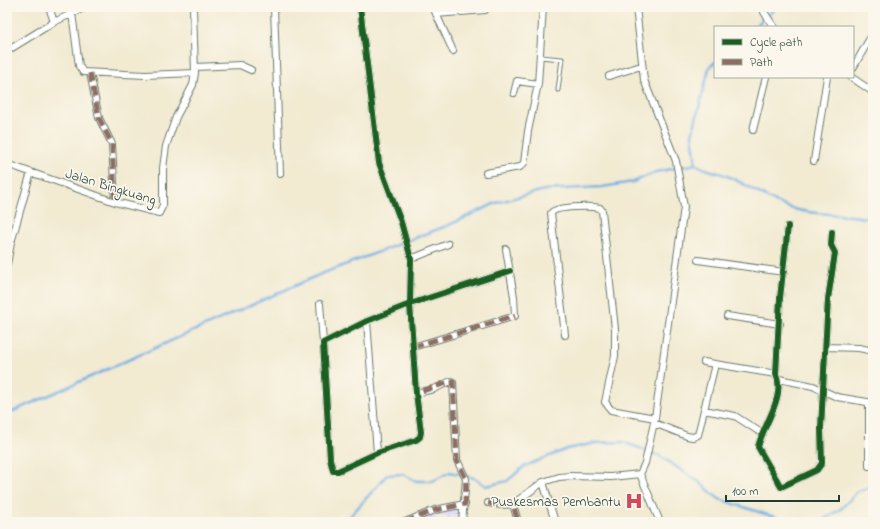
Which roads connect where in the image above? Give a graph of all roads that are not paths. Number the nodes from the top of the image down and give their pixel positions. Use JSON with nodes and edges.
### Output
{"nodes":[{"id":1,"x":49,"y":7,"type":"edge"},
{"id":2,"x":86,"y":7,"type":"edge"},
{"id":3,"x":192,"y":7,"type":"edge"},
{"id":4,"x":274,"y":7,"type":"edge"},
{"id":5,"x":360,"y":7,"type":"edge"},
{"id":6,"x":433,"y":7,"type":"edge"},
{"id":7,"x":543,"y":7,"type":"edge"},
{"id":8,"x":636,"y":7,"type":"edge"},
{"id":9,"x":485,"y":10,"type":"dead end"},
{"id":10,"x":764,"y":10,"type":"edge"},
{"id":11,"x":72,"y":13,"type":"junction"},
{"id":12,"x":436,"y":14,"type":"junction"},
{"id":13,"x":54,"y":22,"type":"junction"},
{"id":14,"x":773,"y":26,"type":"edge"},
{"id":15,"x":873,"y":33,"type":"edge"},
{"id":16,"x":7,"y":51,"type":"edge"},
{"id":17,"x":453,"y":51,"type":"dead end"},
{"id":18,"x":540,"y":56,"type":"junction"},
{"id":19,"x":641,"y":66,"type":"junction"},
{"id":20,"x":854,"y":66,"type":"edge"},
{"id":21,"x":195,"y":70,"type":"junction"},
{"id":22,"x":251,"y":70,"type":"dead end"},
{"id":23,"x":90,"y":73,"type":"junction"},
{"id":24,"x":609,"y":76,"type":"dead end"},
{"id":25,"x":766,"y":78,"type":"edge"},
{"id":26,"x":827,"y":78,"type":"edge"},
{"id":27,"x":852,"y":78,"type":"edge"},
{"id":28,"x":538,"y":84,"type":"junction"},
{"id":29,"x":558,"y":90,"type":"dead end"},
{"id":30,"x":873,"y":92,"type":"edge"},
{"id":31,"x":514,"y":93,"type":"dead end"},
{"id":32,"x":753,"y":130,"type":"dead end"},
{"id":33,"x":814,"y":161,"type":"dead end"},
{"id":34,"x":7,"y":164,"type":"edge"},
{"id":35,"x":31,"y":172,"type":"junction"},
{"id":36,"x":486,"y":173,"type":"dead end"},
{"id":37,"x":280,"y":174,"type":"dead end"},
{"id":38,"x":115,"y":202,"type":"junction"},
{"id":39,"x":788,"y":226,"type":"dead end"},
{"id":40,"x":832,"y":232,"type":"dead end"},
{"id":41,"x":448,"y":244,"type":"dead end"},
{"id":42,"x":506,"y":249,"type":"dead end"},
{"id":43,"x":411,"y":259,"type":"junction"},
{"id":44,"x":698,"y":260,"type":"dead end"},
{"id":45,"x":7,"y":264,"type":"edge"},
{"id":46,"x":510,"y":271,"type":"junction"},
{"id":47,"x":784,"y":272,"type":"junction"},
{"id":48,"x":320,"y":304,"type":"dead end"},
{"id":49,"x":410,"y":304,"type":"junction"},
{"id":50,"x":727,"y":316,"type":"dead end"},
{"id":51,"x":367,"y":321,"type":"junction"},
{"id":52,"x":780,"y":324,"type":"junction"},
{"id":53,"x":565,"y":335,"type":"dead end"},
{"id":54,"x":323,"y":343,"type":"junction"},
{"id":55,"x":413,"y":347,"type":"junction"},
{"id":56,"x":826,"y":347,"type":"junction"},
{"id":57,"x":873,"y":351,"type":"edge"},
{"id":58,"x":704,"y":362,"type":"dead end"},
{"id":59,"x":716,"y":364,"type":"junction"},
{"id":60,"x":777,"y":376,"type":"junction"},
{"id":61,"x":823,"y":390,"type":"junction"},
{"id":62,"x":416,"y":393,"type":"junction"},
{"id":63,"x":871,"y":404,"type":"edge"},
{"id":64,"x":704,"y":410,"type":"junction"},
{"id":65,"x":655,"y":421,"type":"junction"},
{"id":66,"x":763,"y":434,"type":"junction"},
{"id":67,"x":377,"y":453,"type":"junction"},
{"id":68,"x":870,"y":466,"type":"dead end"},
{"id":69,"x":640,"y":474,"type":"junction"},
{"id":70,"x":544,"y":482,"type":"junction"},
{"id":71,"x":488,"y":503,"type":"dead end"},
{"id":72,"x":464,"y":504,"type":"junction"},
{"id":73,"x":513,"y":504,"type":"junction"},
{"id":74,"x":405,"y":522,"type":"edge"},
{"id":75,"x":462,"y":522,"type":"edge"},
{"id":76,"x":518,"y":522,"type":"edge"},
{"id":77,"x":555,"y":522,"type":"edge"},
{"id":78,"x":660,"y":522,"type":"edge"}],
"edges":[{"from":1,"to":13,"type":"street"},
{"from":2,"to":11,"type":"street"},
{"from":3,"to":21,"type":"street"},
{"from":4,"to":37,"type":"street"},
{"from":5,"to":43,"type":"street"},
{"from":6,"to":12,"type":"street"},
{"from":7,"to":18,"type":"street"},
{"from":8,"to":19,"type":"street"},
{"from":9,"to":12,"type":"street"},
{"from":10,"to":14,"type":"street"},
{"from":11,"to":13,"type":"street"},
{"from":11,"to":23,"type":"street"},
{"from":12,"to":17,"type":"street"},
{"from":13,"to":16,"type":"street"},
{"from":15,"to":20,"type":"street"},
{"from":18,"to":28,"type":"street"},
{"from":18,"to":29,"type":"lane"},
{"from":19,"to":24,"type":"street"},
{"from":19,"to":65,"type":"street"},
{"from":21,"to":22,"type":"street"},
{"from":21,"to":23,"type":"street"},
{"from":21,"to":38,"type":"street","name":"Jalan Bingkuang"},
{"from":23,"to":38,"type":"street"},
{"from":25,"to":32,"type":"street"},
{"from":26,"to":33,"type":"street"},
{"from":27,"to":30,"type":"street"},
{"from":28,"to":31,"type":"street"},
{"from":28,"to":36,"type":"street"},
{"from":34,"to":35,"type":"street","name":"Jalan Bingkuang"},
{"from":35,"to":38,"type":"street","name":"Jalan Bingkuang"},
{"from":35,"to":45,"type":"street"},
{"from":39,"to":47,"type":"street"},
{"from":40,"to":56,"type":"street"},
{"from":41,"to":43,"type":"street"},
{"from":42,"to":46,"type":"street"},
{"from":43,"to":49,"type":"street"},
{"from":44,"to":47,"type":"street"},
{"from":46,"to":49,"type":"street"},
{"from":46,"to":55,"type":"street"},
{"from":47,"to":52,"type":"street"},
{"from":48,"to":54,"type":"street"},
{"from":49,"to":51,"type":"street"},
{"from":49,"to":55,"type":"street"},
{"from":50,"to":52,"type":"street"},
{"from":51,"to":54,"type":"street"},
{"from":51,"to":67,"type":"street"},
{"from":52,"to":60,"type":"street"},
{"from":53,"to":65,"type":"street"},
{"from":54,"to":67,"type":"street"},
{"from":55,"to":62,"type":"street"},
{"from":56,"to":57,"type":"street"},
{"from":56,"to":61,"type":"street"},
{"from":58,"to":59,"type":"street"},
{"from":59,"to":60,"type":"street"},
{"from":59,"to":64,"type":"street"},
{"from":60,"to":61,"type":"street"},
{"from":60,"to":66,"type":"street"},
{"from":61,"to":63,"type":"street"},
{"from":61,"to":66,"type":"street"},
{"from":62,"to":67,"type":"street"},
{"from":62,"to":72,"type":"street"},
{"from":63,"to":68,"type":"street"},
{"from":64,"to":65,"type":"street"},
{"from":64,"to":66,"type":"street"},
{"from":65,"to":69,"type":"street"},
{"from":69,"to":70,"type":"street"},
{"from":69,"to":78,"type":"street"},
{"from":70,"to":73,"type":"street"},
{"from":70,"to":77,"type":"street"},
{"from":71,"to":73,"type":"street"},
{"from":72,"to":74,"type":"street"},
{"from":72,"to":75,"type":"street"},
{"from":73,"to":76,"type":"street"}]}
